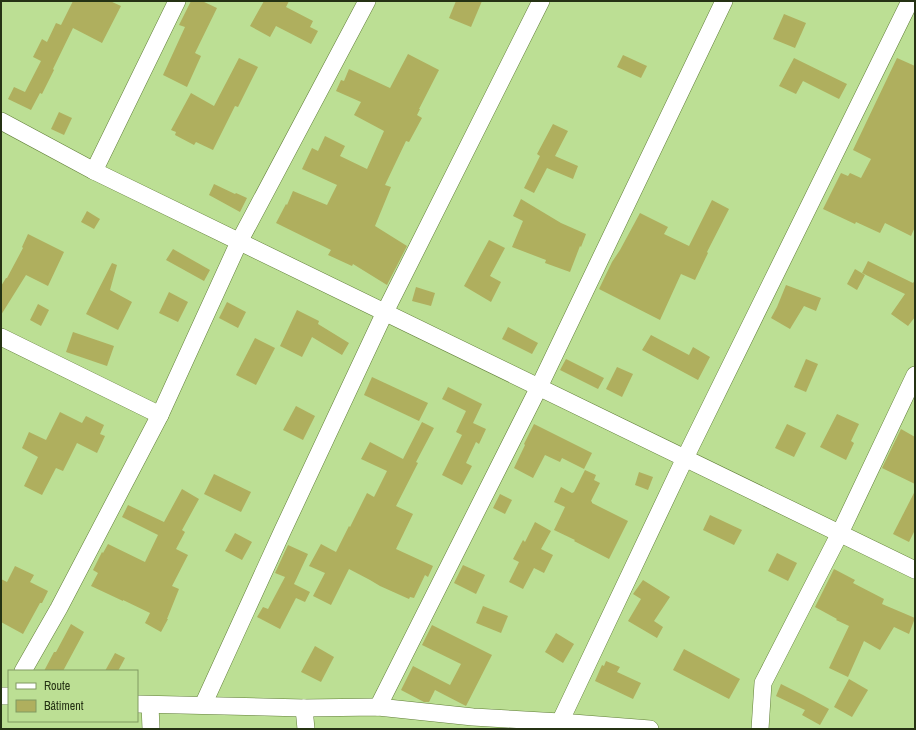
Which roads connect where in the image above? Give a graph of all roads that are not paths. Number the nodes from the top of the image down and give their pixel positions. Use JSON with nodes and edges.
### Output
{"nodes":[{"id":1,"x":177,"y":1,"type":"edge"},
{"id":2,"x":367,"y":1,"type":"edge"},
{"id":3,"x":541,"y":1,"type":"edge"},
{"id":4,"x":724,"y":1,"type":"edge"},
{"id":5,"x":910,"y":1,"type":"edge"},
{"id":6,"x":1,"y":121,"type":"edge"},
{"id":7,"x":94,"y":171,"type":"junction"},
{"id":8,"x":239,"y":242,"type":"junction"},
{"id":9,"x":385,"y":312,"type":"junction"},
{"id":10,"x":1,"y":337,"type":"edge"},
{"id":11,"x":915,"y":375,"type":"edge"},
{"id":12,"x":539,"y":387,"type":"junction"},
{"id":13,"x":160,"y":415,"type":"junction"},
{"id":14,"x":685,"y":458,"type":"junction"},
{"id":15,"x":840,"y":533,"type":"junction"},
{"id":16,"x":915,"y":570,"type":"edge"},
{"id":17,"x":24,"y":670,"type":"edge"},
{"id":18,"x":144,"y":704,"type":"edge"},
{"id":19,"x":203,"y":705,"type":"junction"},
{"id":20,"x":378,"y":707,"type":"junction"},
{"id":21,"x":304,"y":708,"type":"junction"},
{"id":22,"x":560,"y":722,"type":"junction"},
{"id":23,"x":475,"y":723,"type":"edge"},
{"id":24,"x":151,"y":729,"type":"edge"},
{"id":25,"x":306,"y":729,"type":"edge"},
{"id":26,"x":650,"y":729,"type":"edge"},
{"id":27,"x":760,"y":729,"type":"edge"}],
"edges":[{"from":1,"to":7,"type":"street"},
{"from":2,"to":8,"type":"street"},
{"from":3,"to":9,"type":"street"},
{"from":4,"to":12,"type":"street"},
{"from":5,"to":14,"type":"street"},
{"from":6,"to":7,"type":"street"},
{"from":7,"to":8,"type":"street"},
{"from":8,"to":9,"type":"street"},
{"from":8,"to":13,"type":"street"},
{"from":9,"to":12,"type":"street"},
{"from":9,"to":19,"type":"street"},
{"from":10,"to":13,"type":"street"},
{"from":11,"to":15,"type":"street"},
{"from":12,"to":14,"type":"street"},
{"from":12,"to":20,"type":"street"},
{"from":13,"to":17,"type":"street"},
{"from":14,"to":15,"type":"street"},
{"from":14,"to":22,"type":"street"},
{"from":15,"to":16,"type":"street"},
{"from":15,"to":27,"type":"street"},
{"from":18,"to":19,"type":"street"},
{"from":18,"to":24,"type":"street"},
{"from":19,"to":21,"type":"street"},
{"from":20,"to":21,"type":"street"},
{"from":20,"to":23,"type":"street"},
{"from":21,"to":25,"type":"street"},
{"from":22,"to":23,"type":"street"},
{"from":22,"to":26,"type":"street"}]}
